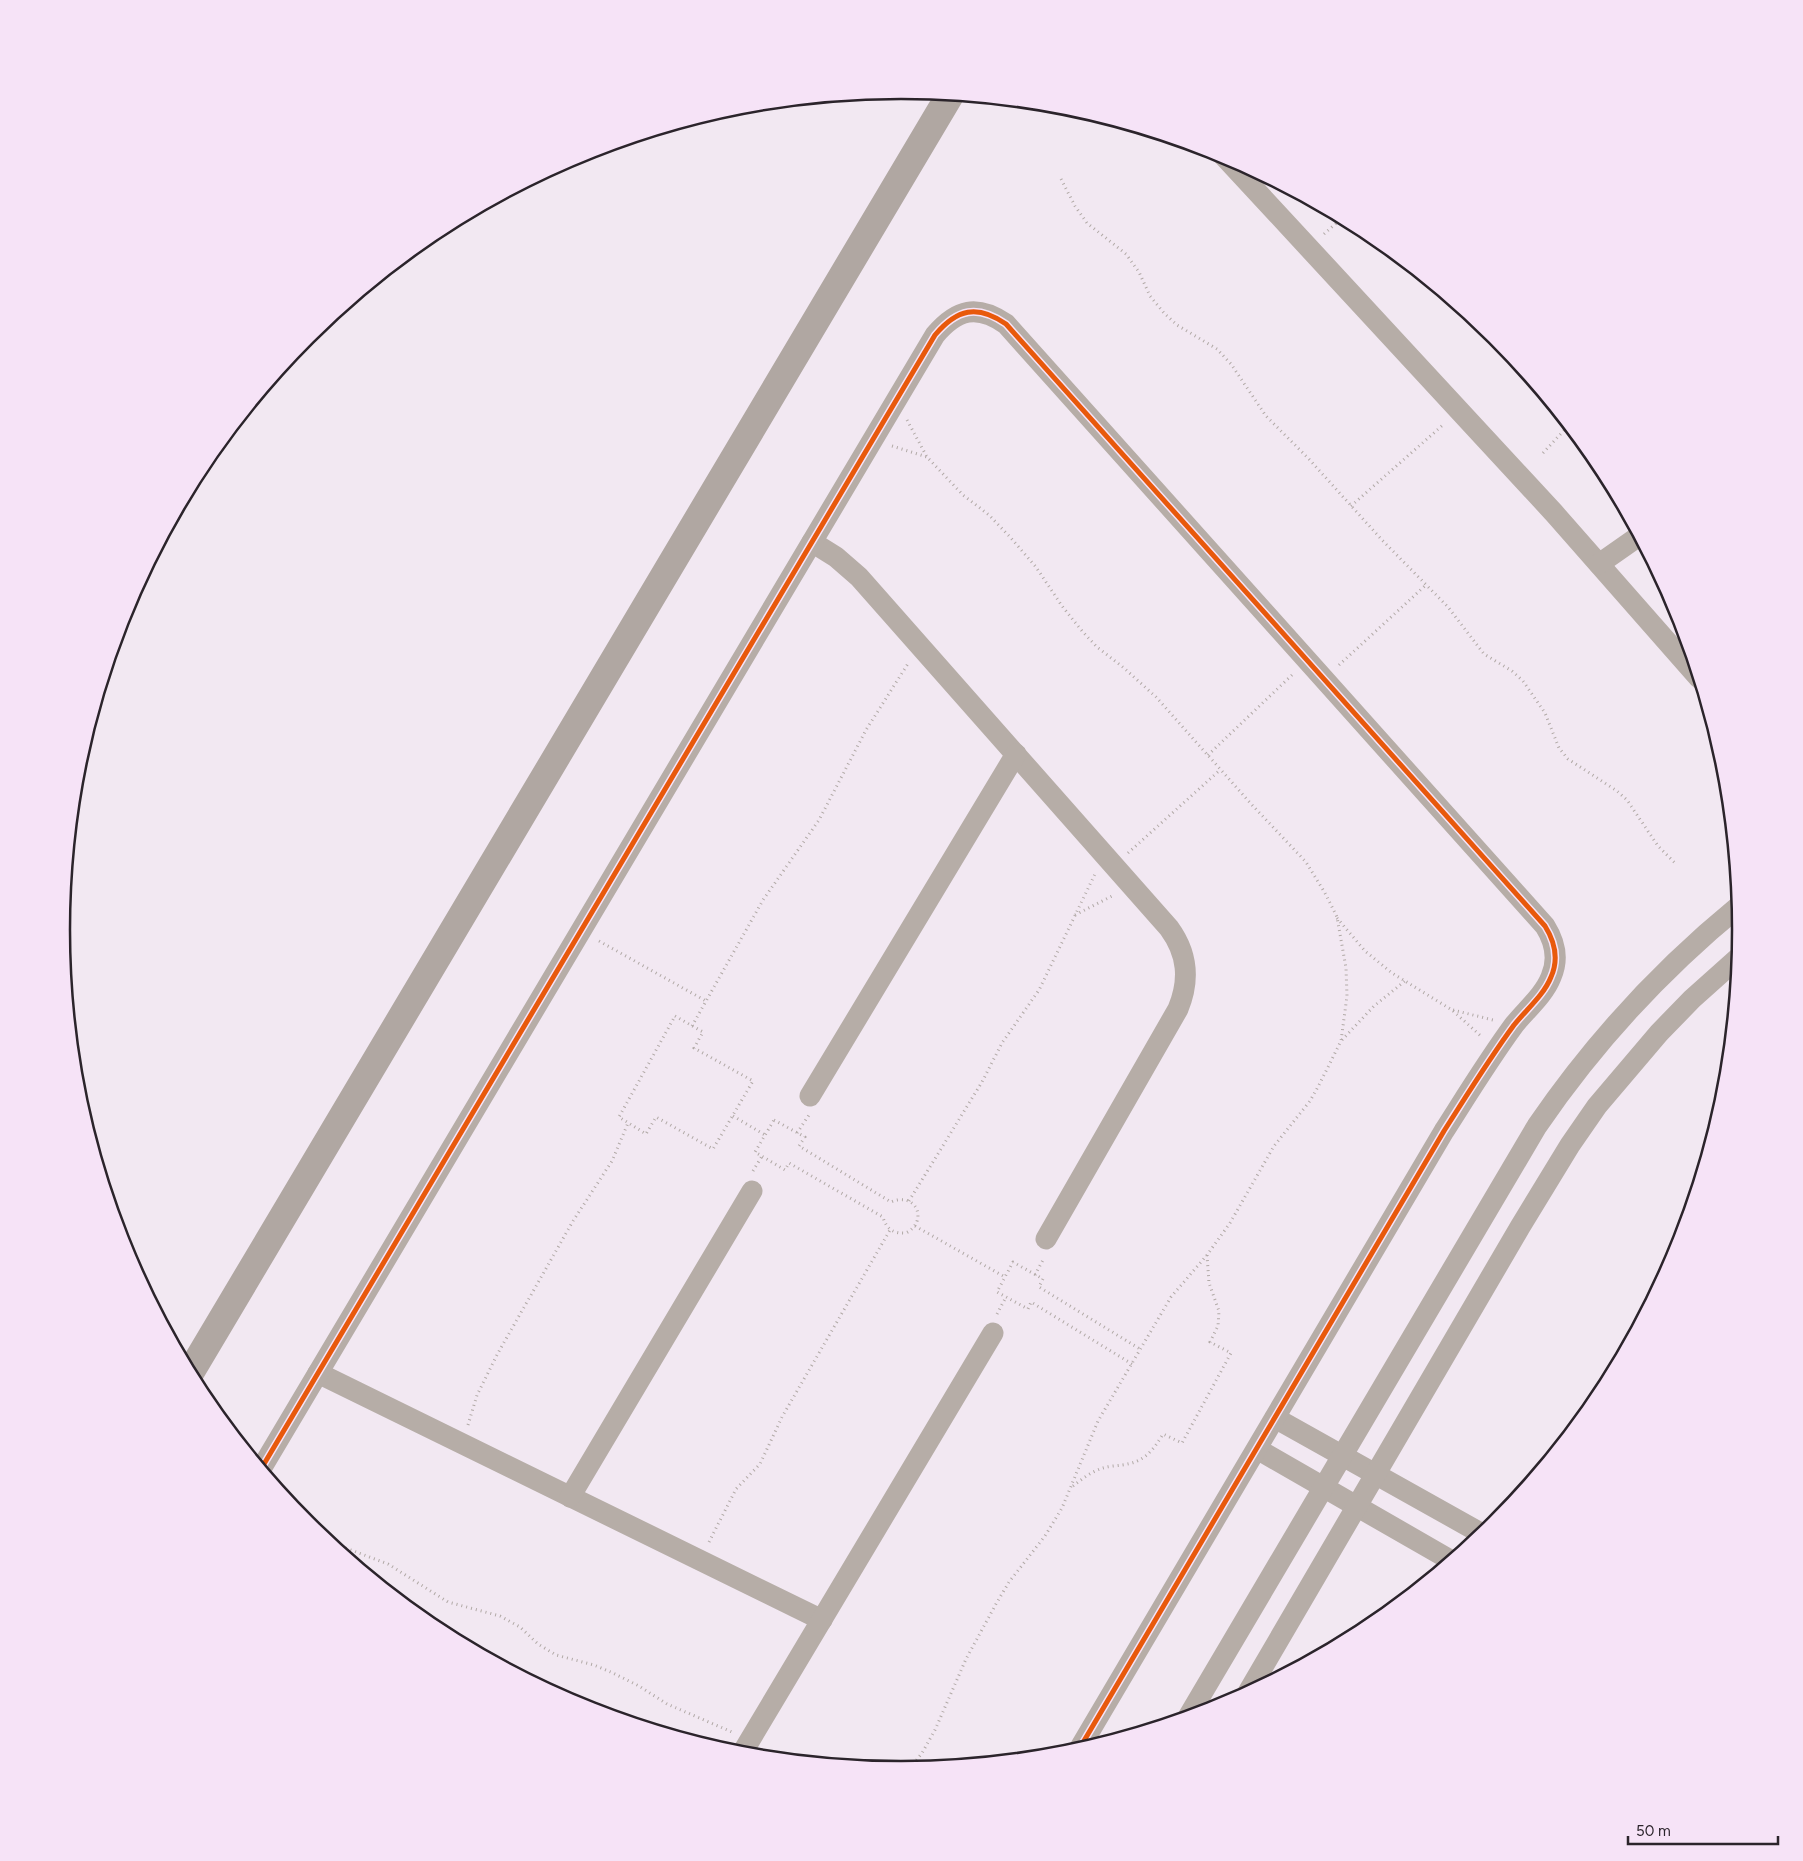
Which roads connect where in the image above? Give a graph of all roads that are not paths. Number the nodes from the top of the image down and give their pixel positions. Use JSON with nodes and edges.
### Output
{"nodes":[{"id":1,"x":947,"y":101,"type":"edge"},
{"id":2,"x":1237,"y":170,"type":"edge"},
{"id":3,"x":1635,"y":539,"type":"edge"},
{"id":4,"x":812,"y":542,"type":"junction"},
{"id":5,"x":1599,"y":564,"type":"junction"},
{"id":6,"x":1691,"y":669,"type":"edge"},
{"id":7,"x":1016,"y":754,"type":"junction"},
{"id":8,"x":1732,"y":912,"type":"edge"},
{"id":9,"x":1732,"y":963,"type":"edge"},
{"id":10,"x":810,"y":1096,"type":"dead end"},
{"id":11,"x":752,"y":1191,"type":"dead end"},
{"id":12,"x":1046,"y":1239,"type":"dead end"},
{"id":13,"x":993,"y":1333,"type":"dead end"},
{"id":14,"x":194,"y":1366,"type":"edge"},
{"id":15,"x":318,"y":1373,"type":"junction"},
{"id":16,"x":1275,"y":1418,"type":"junction"},
{"id":17,"x":1257,"y":1449,"type":"junction"},
{"id":18,"x":1343,"y":1456,"type":"junction"},
{"id":19,"x":264,"y":1464,"type":"edge"},
{"id":20,"x":1375,"y":1474,"type":"junction"},
{"id":21,"x":1324,"y":1487,"type":"junction"},
{"id":22,"x":570,"y":1497,"type":"junction"},
{"id":23,"x":1357,"y":1506,"type":"junction"},
{"id":24,"x":1476,"y":1531,"type":"edge"},
{"id":25,"x":1447,"y":1558,"type":"edge"},
{"id":26,"x":822,"y":1620,"type":"junction"},
{"id":27,"x":1253,"y":1683,"type":"edge"},
{"id":28,"x":1193,"y":1709,"type":"edge"},
{"id":29,"x":1084,"y":1742,"type":"edge"},
{"id":30,"x":746,"y":1747,"type":"edge"}],
"edges":[{"from":1,"to":14,"type":"main road"},
{"from":2,"to":5,"type":"street"},
{"from":3,"to":5,"type":"street"},
{"from":4,"to":7,"type":"street"},
{"from":4,"to":15,"type":"street"},
{"from":4,"to":16,"type":"street"},
{"from":5,"to":6,"type":"street"},
{"from":7,"to":10,"type":"street"},
{"from":7,"to":12,"type":"street"},
{"from":8,"to":18,"type":"street"},
{"from":9,"to":20,"type":"street"},
{"from":11,"to":22,"type":"street"},
{"from":13,"to":26,"type":"street"},
{"from":15,"to":19,"type":"street"},
{"from":15,"to":22,"type":"street"},
{"from":16,"to":17,"type":"street"},
{"from":16,"to":18,"type":"street"},
{"from":17,"to":21,"type":"street"},
{"from":17,"to":29,"type":"street"},
{"from":18,"to":20,"type":"street"},
{"from":18,"to":21,"type":"street"},
{"from":20,"to":23,"type":"street"},
{"from":20,"to":24,"type":"street"},
{"from":21,"to":23,"type":"street"},
{"from":21,"to":28,"type":"street"},
{"from":22,"to":26,"type":"street"},
{"from":23,"to":25,"type":"street"},
{"from":23,"to":27,"type":"street"},
{"from":26,"to":30,"type":"street"}]}
